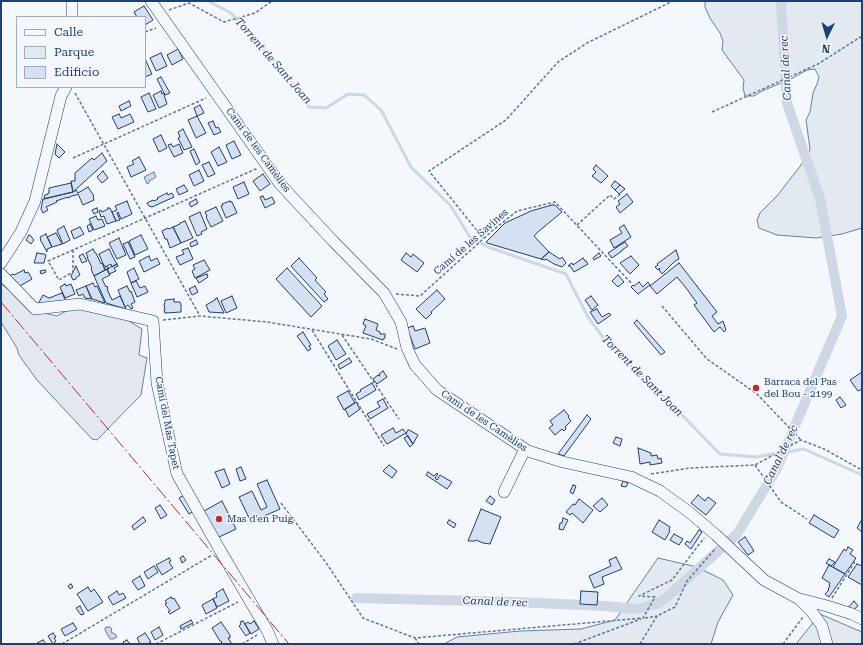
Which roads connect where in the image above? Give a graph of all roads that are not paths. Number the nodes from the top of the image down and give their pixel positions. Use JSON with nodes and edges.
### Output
{"nodes":[{"id":1,"x":72,"y":1,"type":"edge"},
{"id":2,"x":151,"y":1,"type":"edge"},
{"id":3,"x":72,"y":16,"type":"edge"},
{"id":4,"x":71,"y":90,"type":"edge"},
{"id":5,"x":1,"y":263,"type":"edge"},
{"id":6,"x":1,"y":274,"type":"edge"},
{"id":7,"x":525,"y":449,"type":"junction"},
{"id":8,"x":504,"y":492,"type":"dead end"},
{"id":9,"x":799,"y":599,"type":"junction"},
{"id":10,"x":862,"y":619,"type":"edge"},
{"id":11,"x":273,"y":644,"type":"edge"},
{"id":12,"x":827,"y":644,"type":"edge"}],
"edges":[{"from":1,"to":3,"type":"street"},
{"from":2,"to":7,"type":"street","name":"Camí de les Camèlies"},
{"from":4,"to":5,"type":"street"},
{"from":6,"to":11,"type":"street","name":"Camí del Mas Tapet"},
{"from":7,"to":8,"type":"street"},
{"from":7,"to":9,"type":"street","name":"Camí de les Camèlies"},
{"from":9,"to":10,"type":"street"},
{"from":9,"to":12,"type":"street","name":"Camí de les Camèlies"}]}
